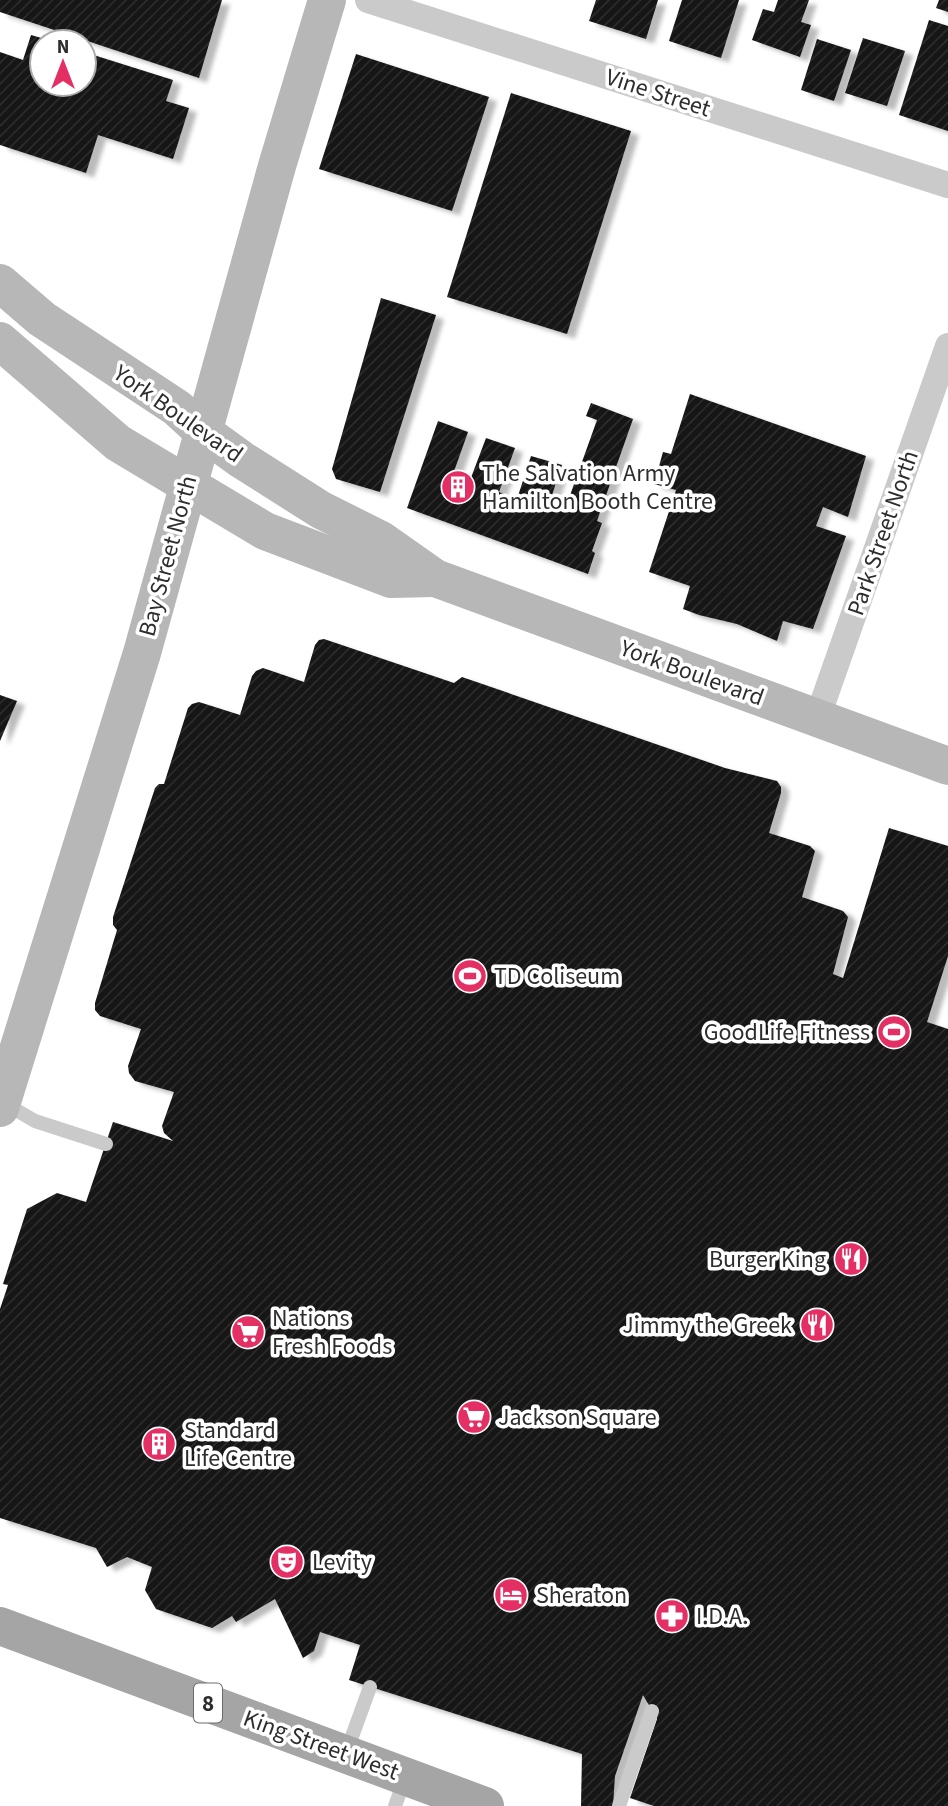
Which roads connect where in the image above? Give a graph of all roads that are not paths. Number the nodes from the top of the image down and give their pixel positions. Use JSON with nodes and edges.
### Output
{"nodes":[{"id":1,"x":327,"y":0,"type":"edge"},
{"id":2,"x":368,"y":0,"type":"edge"},
{"id":3,"x":948,"y":185,"type":"edge"},
{"id":4,"x":0,"y":283,"type":"edge"},
{"id":5,"x":0,"y":341,"type":"edge"},
{"id":6,"x":948,"y":346,"type":"edge"},
{"id":7,"x":202,"y":431,"type":"junction"},
{"id":8,"x":187,"y":484,"type":"junction"},
{"id":9,"x":435,"y":578,"type":"junction"},
{"id":10,"x":817,"y":719,"type":"junction"},
{"id":11,"x":948,"y":766,"type":"edge"},
{"id":12,"x":1,"y":1103,"type":"edge"},
{"id":13,"x":106,"y":1144,"type":"dead end"},
{"id":14,"x":0,"y":1626,"type":"edge"},
{"id":15,"x":370,"y":1687,"type":"dead end"},
{"id":16,"x":652,"y":1711,"type":"dead end"},
{"id":17,"x":345,"y":1754,"type":"junction"},
{"id":18,"x":400,"y":1791,"type":"edge"},
{"id":19,"x":485,"y":1806,"type":"edge"},
{"id":20,"x":619,"y":1806,"type":"edge"}],
"edges":[{"from":1,"to":7,"type":"main road","name":"Bay Street North"},
{"from":2,"to":3,"type":"street","name":"Vine Street"},
{"from":4,"to":7,"type":"main road","name":"York Boulevard"},
{"from":5,"to":8,"type":"main road","name":"York Boulevard"},
{"from":6,"to":10,"type":"street","name":"Park Street North"},
{"from":7,"to":8,"type":"main road","name":"Bay Street North"},
{"from":7,"to":9,"type":"main road","name":"York Boulevard"},
{"from":8,"to":9,"type":"main road","name":"York Boulevard"},
{"from":8,"to":12,"type":"main road","name":"Bay Street North"},
{"from":9,"to":10,"type":"main road","name":"York Boulevard"},
{"from":10,"to":11,"type":"main road","name":"York Boulevard"},
{"from":12,"to":13,"type":"lane"},
{"from":14,"to":17,"type":"main road","name":"King Street West","number":"8"},
{"from":15,"to":17,"type":"lane"},
{"from":16,"to":20,"type":"lane"},
{"from":17,"to":18,"type":"main road","name":"King Street West","number":"8"},
{"from":18,"to":19,"type":"main road","name":"King Street West","number":"8"}]}
